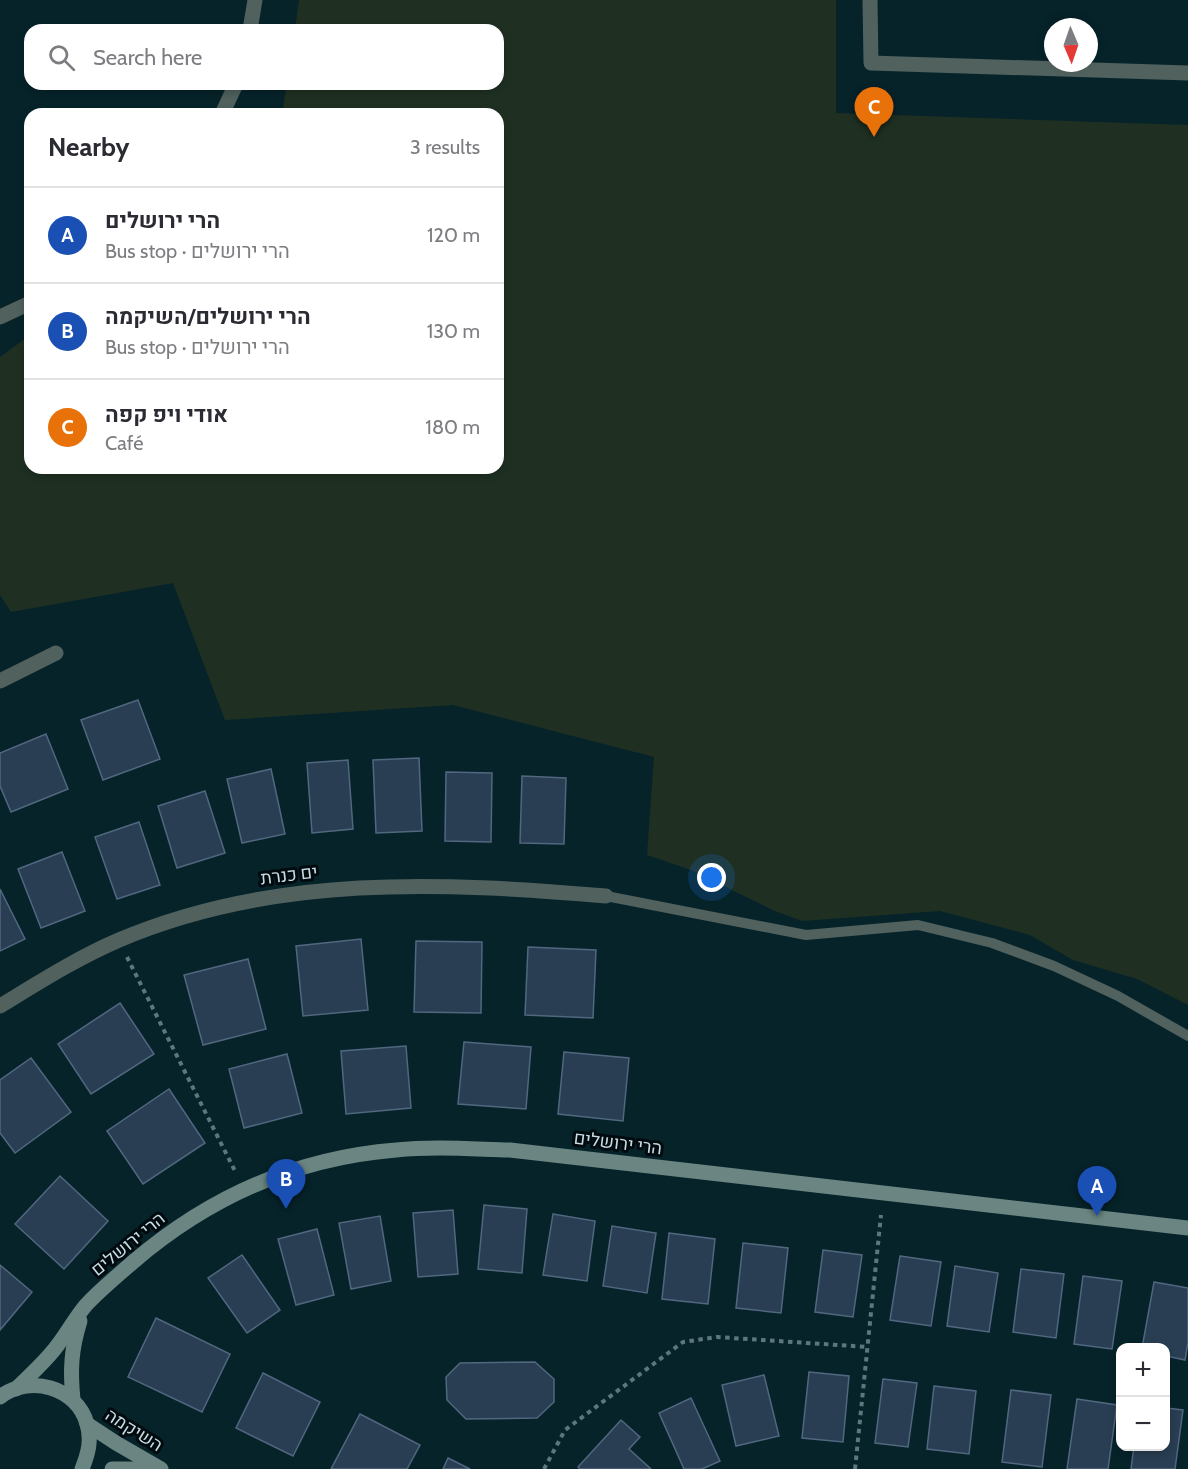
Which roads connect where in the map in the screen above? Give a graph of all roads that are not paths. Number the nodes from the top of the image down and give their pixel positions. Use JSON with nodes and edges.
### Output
{"nodes":[{"id":1,"x":255,"y":0,"type":"edge"},
{"id":2,"x":870,"y":0,"type":"edge"},
{"id":3,"x":251,"y":24,"type":"edge"},
{"id":4,"x":1188,"y":74,"type":"edge"},
{"id":5,"x":233,"y":90,"type":"edge"},
{"id":6,"x":225,"y":108,"type":"edge"},
{"id":7,"x":24,"y":306,"type":"edge"},
{"id":8,"x":0,"y":317,"type":"edge"},
{"id":9,"x":56,"y":653,"type":"dead end"},
{"id":10,"x":0,"y":681,"type":"edge"},
{"id":11,"x":606,"y":896,"type":"joint"},
{"id":12,"x":0,"y":1006,"type":"edge"},
{"id":13,"x":1188,"y":1036,"type":"edge"},
{"id":14,"x":1188,"y":1228,"type":"edge"},
{"id":15,"x":85,"y":1306,"type":"junction"},
{"id":16,"x":5,"y":1393,"type":"edge"},
{"id":17,"x":73,"y":1400,"type":"junction"},
{"id":18,"x":87,"y":1424,"type":"junction"},
{"id":19,"x":82,"y":1469,"type":"edge"},
{"id":20,"x":112,"y":1469,"type":"edge"},
{"id":21,"x":142,"y":1469,"type":"edge"},
{"id":22,"x":161,"y":1469,"type":"edge"}],
"edges":[{"from":1,"to":3,"type":"street"},
{"from":2,"to":4,"type":"street"},
{"from":5,"to":6,"type":"street"},
{"from":7,"to":8,"type":"street"},
{"from":9,"to":10,"type":"street"},
{"from":11,"to":12,"type":"street","name":"ים כנרת"},
{"from":11,"to":13,"type":"lane"},
{"from":14,"to":15,"type":"street","name":"הרי ירושלים"},
{"from":15,"to":16,"type":"street","name":"הרי ירושלים"},
{"from":15,"to":17,"type":"street"},
{"from":16,"to":17,"type":"street"},
{"from":17,"to":18,"type":"street"},
{"from":18,"to":19,"type":"street"},
{"from":18,"to":22,"type":"street","name":"השיקמה"},
{"from":20,"to":21,"type":"street","name":"השיקמה"}]}
